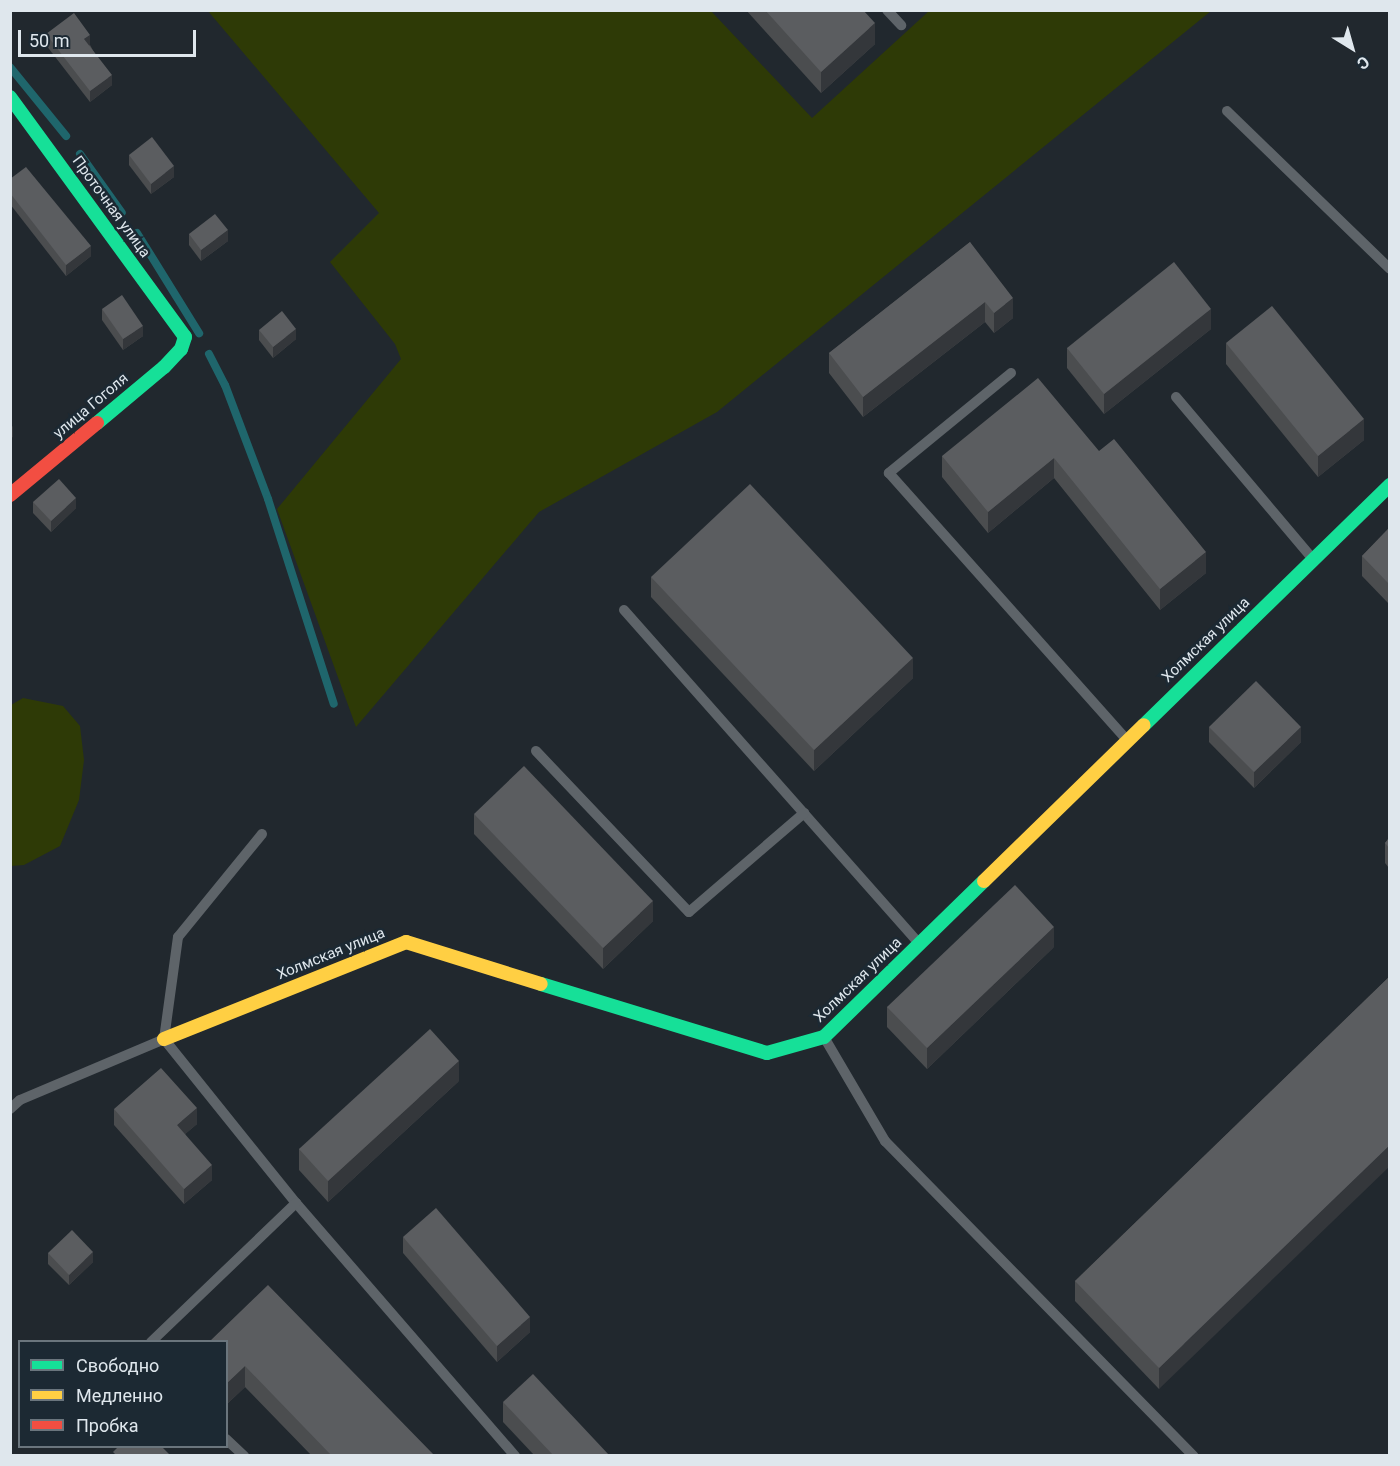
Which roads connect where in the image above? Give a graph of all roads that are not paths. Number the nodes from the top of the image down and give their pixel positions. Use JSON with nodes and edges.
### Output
{"nodes":[{"id":1,"x":887,"y":10,"type":"edge"},
{"id":2,"x":901,"y":25,"type":"dead end"},
{"id":3,"x":10,"y":97,"type":"edge"},
{"id":4,"x":1227,"y":111,"type":"dead end"},
{"id":5,"x":1389,"y":269,"type":"edge"},
{"id":6,"x":185,"y":337,"type":"joint"},
{"id":7,"x":1011,"y":372,"type":"dead end"},
{"id":8,"x":1176,"y":397,"type":"dead end"},
{"id":9,"x":1389,"y":485,"type":"edge"},
{"id":10,"x":10,"y":495,"type":"edge"},
{"id":11,"x":1313,"y":559,"type":"junction"},
{"id":12,"x":624,"y":610,"type":"dead end"},
{"id":13,"x":1127,"y":740,"type":"junction"},
{"id":14,"x":536,"y":751,"type":"dead end"},
{"id":15,"x":804,"y":813,"type":"junction"},
{"id":16,"x":262,"y":834,"type":"dead end"},
{"id":17,"x":919,"y":944,"type":"junction"},
{"id":18,"x":824,"y":1037,"type":"junction"},
{"id":19,"x":164,"y":1039,"type":"junction"},
{"id":20,"x":10,"y":1109,"type":"edge"},
{"id":21,"x":296,"y":1203,"type":"junction"},
{"id":22,"x":152,"y":1340,"type":"edge"},
{"id":23,"x":228,"y":1441,"type":"edge"},
{"id":24,"x":244,"y":1455,"type":"edge"},
{"id":25,"x":515,"y":1455,"type":"edge"},
{"id":26,"x":1193,"y":1455,"type":"edge"}],
"edges":[{"from":1,"to":2,"type":"lane"},
{"from":3,"to":6,"type":"street","name":"Проточная улица"},
{"from":4,"to":5,"type":"lane"},
{"from":6,"to":10,"type":"street","name":"улица Гоголя"},
{"from":7,"to":13,"type":"lane"},
{"from":8,"to":11,"type":"lane"},
{"from":9,"to":11,"type":"street","name":"Холмская улица"},
{"from":11,"to":13,"type":"street","name":"Холмская улица"},
{"from":12,"to":15,"type":"lane"},
{"from":13,"to":17,"type":"street","name":"Холмская улица"},
{"from":14,"to":15,"type":"lane"},
{"from":15,"to":17,"type":"lane"},
{"from":16,"to":19,"type":"lane"},
{"from":17,"to":18,"type":"street","name":"Холмская улица"},
{"from":18,"to":19,"type":"street","name":"Холмская улица"},
{"from":18,"to":26,"type":"lane"},
{"from":19,"to":20,"type":"lane"},
{"from":19,"to":21,"type":"lane"},
{"from":21,"to":22,"type":"lane"},
{"from":21,"to":25,"type":"lane"},
{"from":23,"to":24,"type":"lane"}]}
